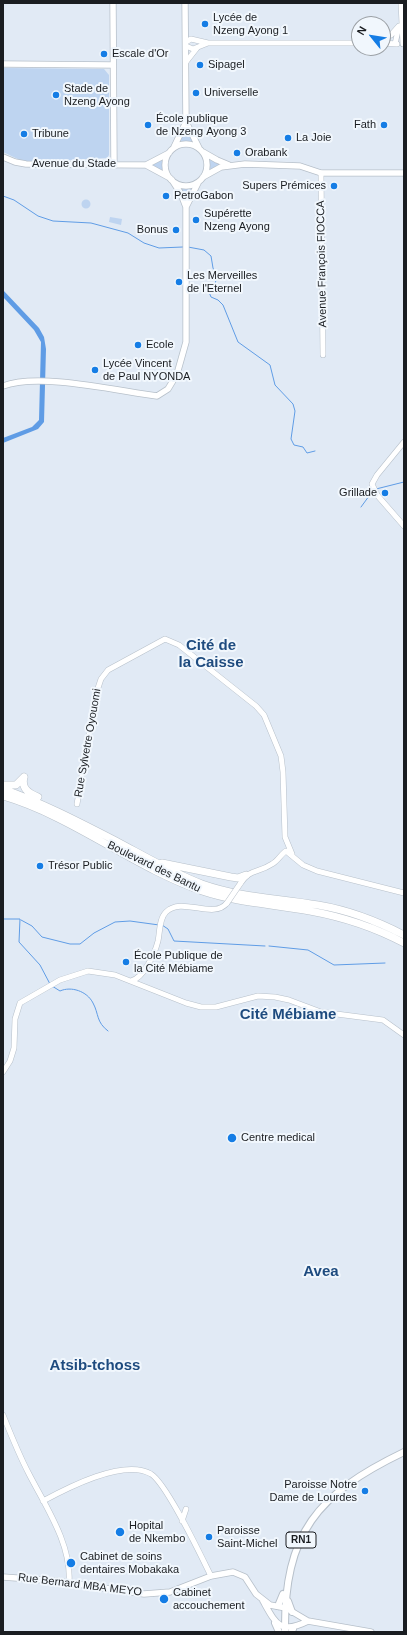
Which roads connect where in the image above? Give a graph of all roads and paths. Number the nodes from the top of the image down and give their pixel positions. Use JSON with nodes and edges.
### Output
{"nodes":[{"id":1,"x":113,"y":3,"type":"edge"},
{"id":2,"x":185,"y":3,"type":"edge"},
{"id":3,"x":401,"y":3,"type":"edge"},
{"id":4,"x":401,"y":19,"type":"junction"},
{"id":5,"x":399,"y":26,"type":"junction"},
{"id":6,"x":185,"y":29,"type":"junction"},
{"id":7,"x":391,"y":35,"type":"edge"},
{"id":8,"x":199,"y":41,"type":"junction"},
{"id":9,"x":208,"y":43,"type":"junction"},
{"id":10,"x":351,"y":43,"type":"edge"},
{"id":11,"x":186,"y":44,"type":"junction"},
{"id":12,"x":400,"y":44,"type":"edge"},
{"id":13,"x":197,"y":48,"type":"junction"},
{"id":14,"x":186,"y":62,"type":"junction"},
{"id":15,"x":3,"y":64,"type":"edge"},
{"id":16,"x":113,"y":65,"type":"junction"},
{"id":17,"x":186,"y":122,"type":"junction"},
{"id":18,"x":174,"y":148,"type":"junction"},
{"id":19,"x":201,"y":150,"type":"junction"},
{"id":20,"x":169,"y":153,"type":"junction"},
{"id":21,"x":3,"y":157,"type":"edge"},
{"id":22,"x":114,"y":164,"type":"junction"},
{"id":23,"x":146,"y":165,"type":"junction"},
{"id":24,"x":229,"y":165,"type":"junction"},
{"id":25,"x":320,"y":173,"type":"junction"},
{"id":26,"x":404,"y":173,"type":"edge"},
{"id":27,"x":171,"y":179,"type":"junction"},
{"id":28,"x":201,"y":179,"type":"junction"},
{"id":29,"x":186,"y":207,"type":"junction"},
{"id":30,"x":323,"y":354,"type":"dead end"},
{"id":31,"x":3,"y":386,"type":"edge"},
{"id":32,"x":404,"y":442,"type":"edge"},
{"id":33,"x":404,"y":526,"type":"edge"},
{"id":34,"x":3,"y":785,"type":"edge"},
{"id":35,"x":3,"y":789,"type":"edge"},
{"id":36,"x":3,"y":796,"type":"edge"},
{"id":37,"x":77,"y":804,"type":"dead end"},
{"id":38,"x":97,"y":832,"type":"junction"},
{"id":39,"x":286,"y":841,"type":"junction"},
{"id":40,"x":140,"y":854,"type":"junction"},
{"id":41,"x":292,"y":854,"type":"junction"},
{"id":42,"x":281,"y":855,"type":"junction"},
{"id":43,"x":246,"y":875,"type":"junction"},
{"id":44,"x":234,"y":878,"type":"junction"},
{"id":45,"x":240,"y":884,"type":"junction"},
{"id":46,"x":404,"y":893,"type":"edge"},
{"id":47,"x":404,"y":935,"type":"edge"},
{"id":48,"x":404,"y":943,"type":"edge"},
{"id":49,"x":143,"y":972,"type":"junction"},
{"id":50,"x":130,"y":981,"type":"junction"},
{"id":51,"x":143,"y":986,"type":"junction"},
{"id":52,"x":404,"y":1035,"type":"edge"},
{"id":53,"x":3,"y":1072,"type":"edge"},
{"id":54,"x":3,"y":1415,"type":"edge"},
{"id":55,"x":404,"y":1452,"type":"edge"},
{"id":56,"x":42,"y":1501,"type":"junction"},
{"id":57,"x":176,"y":1509,"type":"junction"},
{"id":58,"x":182,"y":1521,"type":"junction"},
{"id":59,"x":212,"y":1576,"type":"junction"},
{"id":60,"x":3,"y":1578,"type":"edge"},
{"id":61,"x":287,"y":1581,"type":"junction"},
{"id":62,"x":69,"y":1583,"type":"junction"},
{"id":63,"x":262,"y":1599,"type":"junction"},
{"id":64,"x":276,"y":1606,"type":"junction"},
{"id":65,"x":286,"y":1608,"type":"junction"},
{"id":66,"x":293,"y":1613,"type":"junction"},
{"id":67,"x":273,"y":1620,"type":"junction"},
{"id":68,"x":308,"y":1621,"type":"junction"},
{"id":69,"x":288,"y":1630,"type":"edge"},
{"id":70,"x":372,"y":1632,"type":"edge"}],
"edges":[{"from":1,"to":16,"type":"main road"},
{"from":2,"to":6,"type":"main road"},
{"from":3,"to":4,"type":"street"},
{"from":4,"to":5,"type":"street"},
{"from":4,"to":12,"type":"street"},
{"from":5,"to":7,"type":"street"},
{"from":5,"to":12,"type":"street"},
{"from":6,"to":8,"type":"street"},
{"from":6,"to":11,"type":"main road"},
{"from":8,"to":9,"type":"street"},
{"from":8,"to":11,"type":"street"},
{"from":9,"to":10,"type":"street"},
{"from":9,"to":13,"type":"street"},
{"from":11,"to":13,"type":"street"},
{"from":11,"to":14,"type":"main road"},
{"from":13,"to":14,"type":"street"},
{"from":14,"to":17,"type":"main road"},
{"from":15,"to":16,"type":"main road"},
{"from":16,"to":22,"type":"main road"},
{"from":17,"to":18,"type":"main road"},
{"from":17,"to":19,"type":"main road"},
{"from":18,"to":19,"type":"main road"},
{"from":18,"to":20,"type":"main road"},
{"from":19,"to":24,"type":"main road"},
{"from":19,"to":28,"type":"main road"},
{"from":20,"to":23,"type":"main road"},
{"from":20,"to":27,"type":"main road"},
{"from":21,"to":22,"type":"main road","name":"Avenue du Stade"},
{"from":22,"to":23,"type":"main road","name":"Avenue du Stade"},
{"from":23,"to":27,"type":"main road"},
{"from":24,"to":25,"type":"main road"},
{"from":24,"to":28,"type":"main road"},
{"from":25,"to":26,"type":"main road"},
{"from":25,"to":30,"type":"street","name":"Avenue François FIOCCA"},
{"from":27,"to":28,"type":"main road"},
{"from":27,"to":29,"type":"main road"},
{"from":28,"to":29,"type":"main road"},
{"from":29,"to":31,"type":"main road"},
{"from":32,"to":33,"type":"street"},
{"from":34,"to":38,"type":"highway"},
{"from":35,"to":38,"type":"highway","name":"Boulevard des Bantu"},
{"from":36,"to":48,"type":"highway","name":"Boulevard des Bantu"},
{"from":37,"to":39,"type":"street","name":"Rue Sylvetre Oyouomi"},
{"from":38,"to":40,"type":"highway","name":"Boulevard des Bantu"},
{"from":39,"to":41,"type":"street"},
{"from":39,"to":42,"type":"street"},
{"from":40,"to":44,"type":"highway"},
{"from":40,"to":47,"type":"highway","name":"Boulevard des Bantu"},
{"from":41,"to":42,"type":"street"},
{"from":41,"to":46,"type":"street"},
{"from":42,"to":43,"type":"street"},
{"from":43,"to":44,"type":"highway"},
{"from":43,"to":45,"type":"street"},
{"from":44,"to":45,"type":"highway"},
{"from":45,"to":49,"type":"street","bridge":true},
{"from":49,"to":50,"type":"street"},
{"from":49,"to":51,"type":"street"},
{"from":50,"to":51,"type":"street"},
{"from":50,"to":53,"type":"street"},
{"from":51,"to":52,"type":"street"},
{"from":54,"to":56,"type":"street"},
{"from":55,"to":61,"type":"main road","number":"RN1"},
{"from":56,"to":57,"type":"street"},
{"from":56,"to":62,"type":"street"},
{"from":57,"to":58,"type":"street"},
{"from":57,"to":58,"type":"street"},
{"from":58,"to":59,"type":"street"},
{"from":59,"to":62,"type":"main road","name":"Rue Bernard MBA MEYO"},
{"from":59,"to":63,"type":"main road","name":"Rue Bernard MBA MEYO"},
{"from":60,"to":62,"type":"main road","name":"Rue Bernard MBA MEYO"},
{"from":61,"to":64,"type":"main road"},
{"from":61,"to":65,"type":"main road","number":"RN1"},
{"from":61,"to":66,"type":"main road"},
{"from":63,"to":64,"type":"main road"},
{"from":63,"to":67,"type":"main road"},
{"from":64,"to":65,"type":"main road"},
{"from":64,"to":67,"type":"main road"},
{"from":65,"to":66,"type":"main road"},
{"from":65,"to":69,"type":"main road","number":"RN1"},
{"from":66,"to":68,"type":"main road"},
{"from":66,"to":69,"type":"main road"},
{"from":67,"to":69,"type":"main road"},
{"from":68,"to":69,"type":"main road"},
{"from":68,"to":70,"type":"main road"}]}
